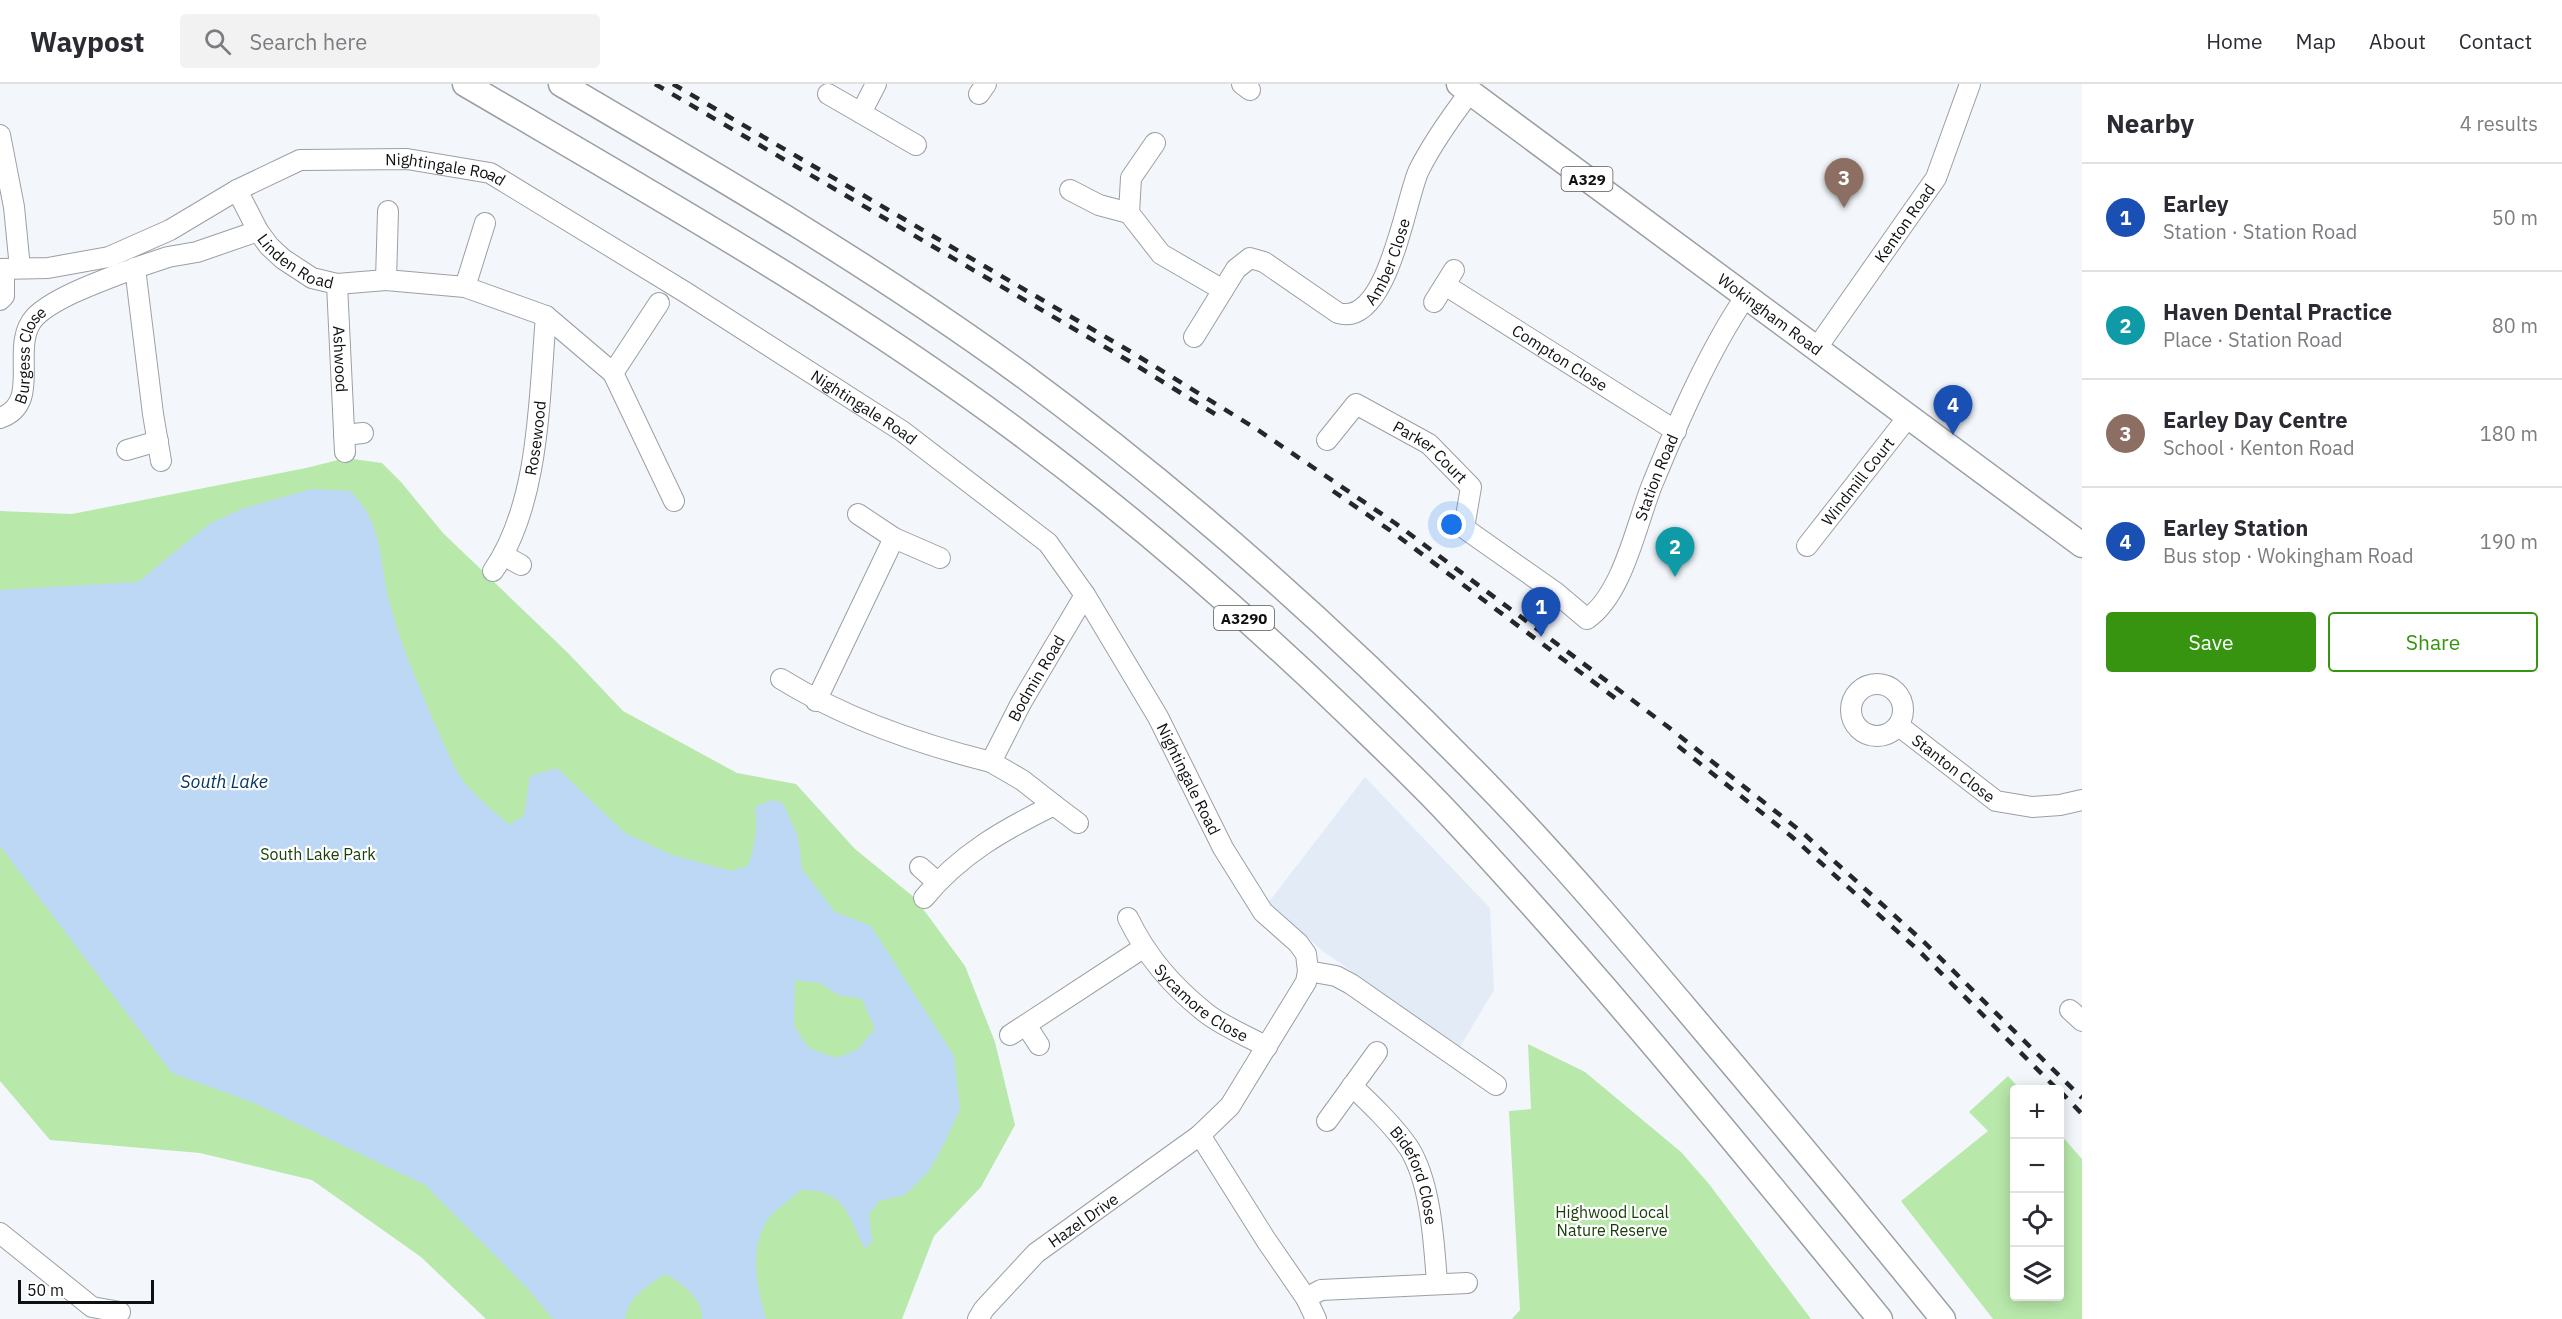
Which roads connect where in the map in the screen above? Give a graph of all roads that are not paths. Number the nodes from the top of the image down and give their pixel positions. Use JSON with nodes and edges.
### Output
{"nodes":[{"id":1,"x":465,"y":84,"type":"edge"},
{"id":2,"x":561,"y":84,"type":"edge"},
{"id":3,"x":876,"y":84,"type":"edge"},
{"id":4,"x":1970,"y":84,"type":"edge"},
{"id":5,"x":1464,"y":88,"type":"edge"},
{"id":6,"x":828,"y":94,"type":"dead end"},
{"id":7,"x":861,"y":113,"type":"junction"},
{"id":8,"x":0,"y":135,"type":"edge"},
{"id":9,"x":1155,"y":143,"type":"dead end"},
{"id":10,"x":916,"y":146,"type":"dead end"},
{"id":11,"x":237,"y":190,"type":"junction"},
{"id":12,"x":1070,"y":190,"type":"dead end"},
{"id":13,"x":388,"y":211,"type":"dead end"},
{"id":14,"x":1129,"y":213,"type":"junction"},
{"id":15,"x":485,"y":223,"type":"dead end"},
{"id":16,"x":258,"y":231,"type":"junction"},
{"id":17,"x":135,"y":268,"type":"junction"},
{"id":18,"x":8,"y":269,"type":"edge"},
{"id":19,"x":386,"y":280,"type":"junction"},
{"id":20,"x":337,"y":284,"type":"junction"},
{"id":21,"x":465,"y":287,"type":"junction"},
{"id":22,"x":1223,"y":290,"type":"junction"},
{"id":23,"x":1746,"y":296,"type":"junction"},
{"id":24,"x":0,"y":300,"type":"edge"},
{"id":25,"x":1434,"y":302,"type":"dead end"},
{"id":26,"x":659,"y":303,"type":"dead end"},
{"id":27,"x":546,"y":316,"type":"junction"},
{"id":28,"x":1194,"y":337,"type":"dead end"},
{"id":29,"x":1816,"y":349,"type":"junction"},
{"id":30,"x":613,"y":373,"type":"junction"},
{"id":31,"x":1908,"y":417,"type":"junction"},
{"id":32,"x":0,"y":418,"type":"edge"},
{"id":33,"x":1676,"y":431,"type":"junction"},
{"id":34,"x":350,"y":440,"type":"dead end"},
{"id":35,"x":1327,"y":440,"type":"dead end"},
{"id":36,"x":158,"y":441,"type":"junction"},
{"id":37,"x":127,"y":450,"type":"dead end"},
{"id":38,"x":161,"y":460,"type":"dead end"},
{"id":39,"x":674,"y":501,"type":"dead end"},
{"id":40,"x":858,"y":514,"type":"dead end"},
{"id":41,"x":894,"y":538,"type":"junction"},
{"id":42,"x":2082,"y":545,"type":"edge"},
{"id":43,"x":1807,"y":546,"type":"dead end"},
{"id":44,"x":940,"y":558,"type":"dead end"},
{"id":45,"x":521,"y":565,"type":"dead end"},
{"id":46,"x":1555,"y":592,"type":"joint"},
{"id":47,"x":1085,"y":595,"type":"junction"},
{"id":48,"x":781,"y":679,"type":"dead end"},
{"id":49,"x":816,"y":701,"type":"junction"},
{"id":50,"x":1899,"y":726,"type":"dead end"},
{"id":51,"x":991,"y":762,"type":"junction"},
{"id":52,"x":2082,"y":800,"type":"edge"},
{"id":53,"x":1054,"y":805,"type":"junction"},
{"id":54,"x":1078,"y":823,"type":"dead end"},
{"id":55,"x":920,"y":867,"type":"dead end"},
{"id":56,"x":937,"y":882,"type":"junction"},
{"id":57,"x":924,"y":898,"type":"dead end"},
{"id":58,"x":1128,"y":918,"type":"dead end"},
{"id":59,"x":1143,"y":948,"type":"junction"},
{"id":60,"x":1308,"y":970,"type":"junction"},
{"id":61,"x":1039,"y":1045,"type":"dead end"},
{"id":62,"x":1267,"y":1047,"type":"junction"},
{"id":63,"x":1377,"y":1052,"type":"dead end"},
{"id":64,"x":1496,"y":1085,"type":"dead end"},
{"id":65,"x":1352,"y":1086,"type":"junction"},
{"id":66,"x":1328,"y":1121,"type":"dead end"},
{"id":67,"x":1200,"y":1135,"type":"junction"},
{"id":68,"x":0,"y":1233,"type":"edge"},
{"id":69,"x":1437,"y":1283,"type":"junction"},
{"id":70,"x":1467,"y":1283,"type":"dead end"},
{"id":71,"x":1306,"y":1298,"type":"junction"},
{"id":72,"x":120,"y":1312,"type":"dead end"},
{"id":73,"x":92,"y":1313,"type":"edge"},
{"id":74,"x":978,"y":1319,"type":"edge"},
{"id":75,"x":1316,"y":1319,"type":"edge"},
{"id":76,"x":1880,"y":1319,"type":"edge"},
{"id":77,"x":1943,"y":1319,"type":"edge"}],
"edges":[{"from":1,"to":76,"type":"main road","number":"A3290"},
{"from":2,"to":77,"type":"main road","number":"A3290"},
{"from":3,"to":7,"type":"street"},
{"from":4,"to":29,"type":"street","name":"Kenton Road"},
{"from":5,"to":22,"type":"street","name":"Amber Close"},
{"from":5,"to":23,"type":"main road","name":"Wokingham Road","number":"A329"},
{"from":6,"to":7,"type":"street"},
{"from":7,"to":10,"type":"street"},
{"from":8,"to":18,"type":"street"},
{"from":9,"to":14,"type":"street"},
{"from":11,"to":16,"type":"street","name":"Linden Road"},
{"from":11,"to":18,"type":"street","name":"Nightingale Road"},
{"from":11,"to":47,"type":"street","name":"Nightingale Road"},
{"from":12,"to":14,"type":"street"},
{"from":13,"to":19,"type":"street"},
{"from":14,"to":22,"type":"street"},
{"from":15,"to":21,"type":"street"},
{"from":16,"to":17,"type":"street","name":"Burgess Close"},
{"from":16,"to":20,"type":"street","name":"Linden Road"},
{"from":17,"to":32,"type":"street","name":"Burgess Close"},
{"from":17,"to":36,"type":"street"},
{"from":18,"to":24,"type":"street"},
{"from":19,"to":20,"type":"street","name":"Linden Road"},
{"from":19,"to":21,"type":"street","name":"Linden Road"},
{"from":20,"to":34,"type":"street","name":"Ashwood"},
{"from":21,"to":27,"type":"street","name":"Linden Road"},
{"from":22,"to":28,"type":"street","name":"Amber Close"},
{"from":23,"to":29,"type":"main road","name":"Wokingham Road","number":"A329"},
{"from":23,"to":33,"type":"street","name":"Station Road"},
{"from":25,"to":33,"type":"street","name":"Compton Close"},
{"from":26,"to":30,"type":"street"},
{"from":27,"to":30,"type":"street","name":"Linden Road"},
{"from":27,"to":45,"type":"street","name":"Rosewood"},
{"from":29,"to":31,"type":"main road","name":"Wokingham Road","number":"A329"},
{"from":30,"to":39,"type":"street","name":"Linden Road"},
{"from":31,"to":42,"type":"main road","name":"Wokingham Road","number":"A329"},
{"from":31,"to":43,"type":"street","name":"Windmill Court"},
{"from":33,"to":46,"type":"street","name":"Station Road"},
{"from":35,"to":46,"type":"street","name":"Parker Court"},
{"from":36,"to":37,"type":"street"},
{"from":36,"to":38,"type":"street"},
{"from":40,"to":41,"type":"street"},
{"from":41,"to":44,"type":"street"},
{"from":41,"to":49,"type":"street"},
{"from":47,"to":51,"type":"street","name":"Bodmin Road"},
{"from":47,"to":60,"type":"street","name":"Nightingale Road"},
{"from":48,"to":49,"type":"street"},
{"from":49,"to":51,"type":"street"},
{"from":50,"to":52,"type":"street","name":"Stanton Close"},
{"from":51,"to":53,"type":"street"},
{"from":53,"to":54,"type":"street"},
{"from":53,"to":56,"type":"street"},
{"from":55,"to":56,"type":"street"},
{"from":56,"to":57,"type":"street"},
{"from":58,"to":59,"type":"street","name":"Sycamore Close"},
{"from":59,"to":61,"type":"street","name":"Sycamore Close"},
{"from":59,"to":62,"type":"street","name":"Sycamore Close"},
{"from":60,"to":62,"type":"street","name":"Hazel Drive"},
{"from":60,"to":64,"type":"street"},
{"from":62,"to":67,"type":"street","name":"Hazel Drive"},
{"from":63,"to":65,"type":"street"},
{"from":65,"to":66,"type":"street"},
{"from":65,"to":69,"type":"street","name":"Bideford Close"},
{"from":67,"to":71,"type":"street"},
{"from":67,"to":74,"type":"street","name":"Hazel Drive"},
{"from":68,"to":73,"type":"street"},
{"from":69,"to":70,"type":"street"},
{"from":69,"to":71,"type":"street"},
{"from":71,"to":75,"type":"street"},
{"from":72,"to":73,"type":"street"}]}
